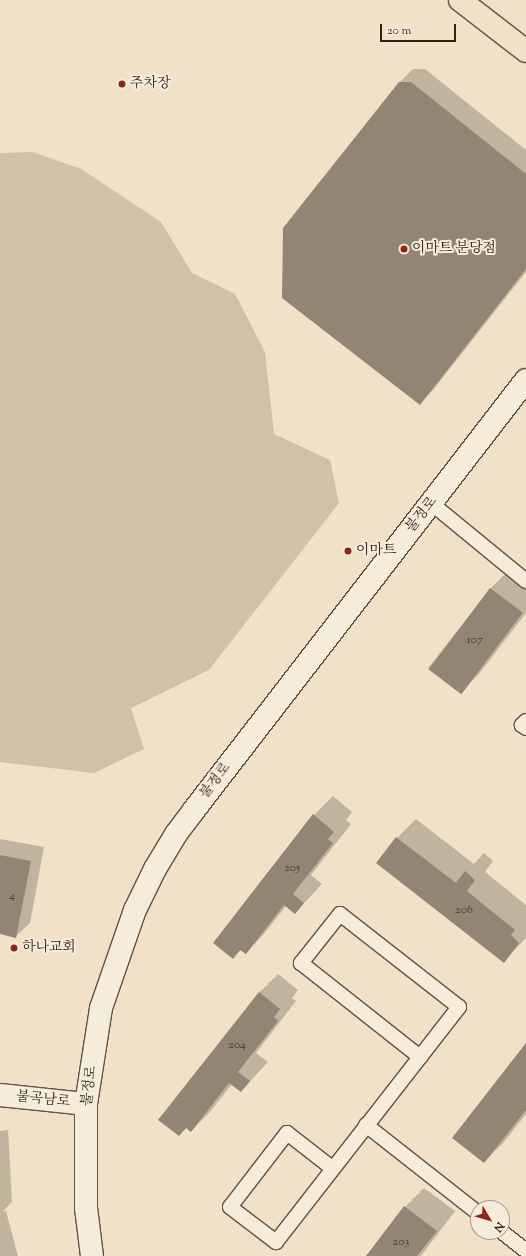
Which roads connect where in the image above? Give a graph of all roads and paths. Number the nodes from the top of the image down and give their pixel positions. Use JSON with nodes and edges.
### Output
{"nodes":[{"id":1,"x":460,"y":0,"type":"edge"},
{"id":2,"x":526,"y":51,"type":"edge"},
{"id":3,"x":526,"y":380,"type":"edge"},
{"id":4,"x":431,"y":503,"type":"junction"},
{"id":5,"x":526,"y":580,"type":"edge"},
{"id":6,"x":526,"y":721,"type":"edge"},
{"id":7,"x":526,"y":728,"type":"edge"},
{"id":8,"x":420,"y":1056,"type":"junction"},
{"id":9,"x":0,"y":1095,"type":"edge"},
{"id":10,"x":86,"y":1104,"type":"junction"},
{"id":11,"x":366,"y":1125,"type":"junction"},
{"id":12,"x":332,"y":1168,"type":"junction"},
{"id":13,"x":470,"y":1208,"type":"edge"},
{"id":14,"x":510,"y":1238,"type":"edge"},
{"id":15,"x":526,"y":1251,"type":"edge"},
{"id":16,"x":92,"y":1256,"type":"edge"}],
"edges":[{"from":1,"to":2,"type":"main road"},
{"from":3,"to":4,"type":"main road","name":"불정로"},
{"from":4,"to":5,"type":"lane"},
{"from":4,"to":10,"type":"main road","name":"불정로"},
{"from":6,"to":7,"type":"lane"},
{"from":8,"to":8,"type":"lane"},
{"from":8,"to":11,"type":"lane"},
{"from":9,"to":10,"type":"main road","name":"불곡남로"},
{"from":10,"to":16,"type":"main road","name":"불정로"},
{"from":11,"to":12,"type":"lane"},
{"from":11,"to":13,"type":"lane"},
{"from":12,"to":12,"type":"lane"},
{"from":14,"to":15,"type":"lane"}]}
